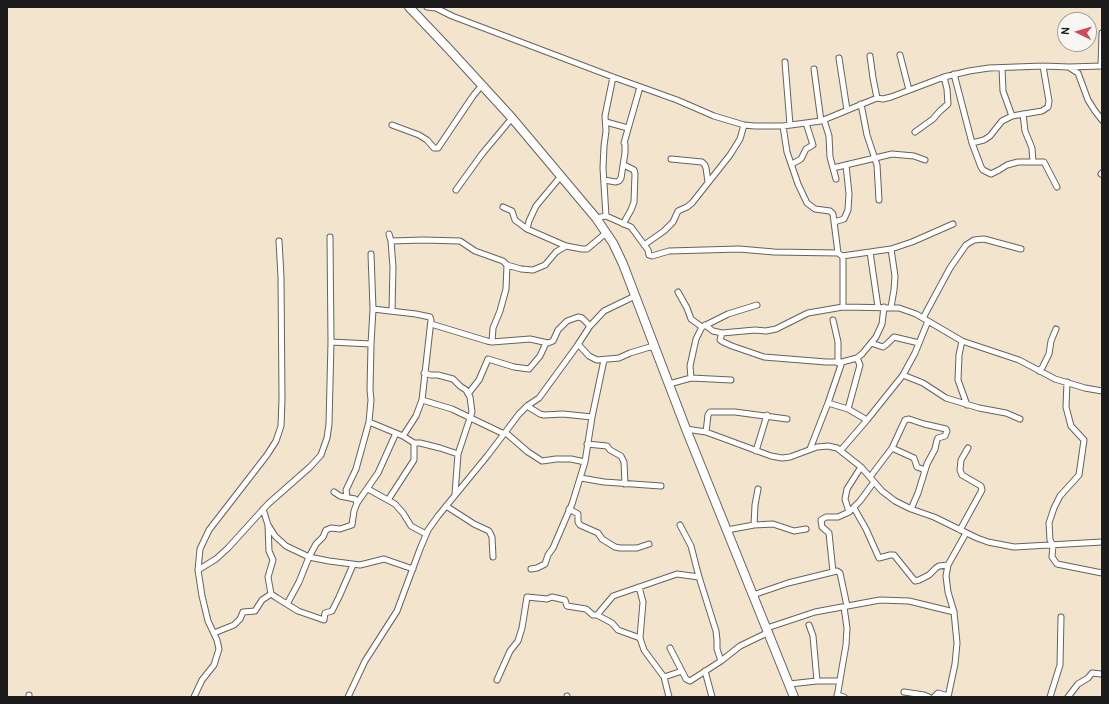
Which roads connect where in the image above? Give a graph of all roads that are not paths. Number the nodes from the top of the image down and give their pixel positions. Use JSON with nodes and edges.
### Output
{"nodes":[{"id":1,"x":410,"y":7,"type":"edge"},
{"id":2,"x":427,"y":7,"type":"edge"},
{"id":3,"x":1102,"y":33,"type":"edge"},
{"id":4,"x":900,"y":55,"type":"dead end"},
{"id":5,"x":870,"y":56,"type":"dead end"},
{"id":6,"x":839,"y":58,"type":"dead end"},
{"id":7,"x":785,"y":62,"type":"dead end"},
{"id":8,"x":1043,"y":66,"type":"junction"},
{"id":9,"x":1102,"y":66,"type":"edge"},
{"id":10,"x":814,"y":68,"type":"dead end"},
{"id":11,"x":1002,"y":68,"type":"junction"},
{"id":12,"x":1069,"y":68,"type":"junction"},
{"id":13,"x":954,"y":74,"type":"junction"},
{"id":14,"x":944,"y":77,"type":"junction"},
{"id":15,"x":613,"y":78,"type":"junction"},
{"id":16,"x":482,"y":85,"type":"junction"},
{"id":17,"x":640,"y":87,"type":"junction"},
{"id":18,"x":909,"y":90,"type":"junction"},
{"id":19,"x":877,"y":98,"type":"junction"},
{"id":20,"x":861,"y":104,"type":"junction"},
{"id":21,"x":847,"y":110,"type":"junction"},
{"id":22,"x":1023,"y":114,"type":"junction"},
{"id":23,"x":1012,"y":116,"type":"junction"},
{"id":24,"x":512,"y":118,"type":"junction"},
{"id":25,"x":823,"y":120,"type":"junction"},
{"id":26,"x":1102,"y":120,"type":"edge"},
{"id":27,"x":606,"y":122,"type":"junction"},
{"id":28,"x":806,"y":124,"type":"junction"},
{"id":29,"x":744,"y":125,"type":"junction"},
{"id":30,"x":790,"y":125,"type":"junction"},
{"id":31,"x":392,"y":126,"type":"dead end"},
{"id":32,"x":783,"y":126,"type":"junction"},
{"id":33,"x":628,"y":128,"type":"junction"},
{"id":34,"x":915,"y":132,"type":"dead end"},
{"id":35,"x":972,"y":143,"type":"junction"},
{"id":36,"x":670,"y":158,"type":"dead end"},
{"id":37,"x":875,"y":158,"type":"junction"},
{"id":38,"x":925,"y":160,"type":"dead end"},
{"id":39,"x":1033,"y":162,"type":"junction"},
{"id":40,"x":792,"y":164,"type":"junction"},
{"id":41,"x":624,"y":165,"type":"junction"},
{"id":42,"x":846,"y":165,"type":"junction"},
{"id":43,"x":833,"y":168,"type":"junction"},
{"id":44,"x":561,"y":176,"type":"junction"},
{"id":45,"x":836,"y":179,"type":"dead end"},
{"id":46,"x":604,"y":180,"type":"junction"},
{"id":47,"x":708,"y":182,"type":"junction"},
{"id":48,"x":1057,"y":187,"type":"dead end"},
{"id":49,"x":456,"y":190,"type":"dead end"},
{"id":50,"x":879,"y":200,"type":"dead end"},
{"id":51,"x":503,"y":207,"type":"dead end"},
{"id":52,"x":606,"y":216,"type":"junction"},
{"id":53,"x":596,"y":218,"type":"junction"},
{"id":54,"x":834,"y":222,"type":"junction"},
{"id":55,"x":623,"y":224,"type":"junction"},
{"id":56,"x":953,"y":224,"type":"dead end"},
{"id":57,"x":527,"y":230,"type":"junction"},
{"id":58,"x":606,"y":233,"type":"junction"},
{"id":59,"x":389,"y":234,"type":"dead end"},
{"id":60,"x":330,"y":237,"type":"dead end"},
{"id":61,"x":279,"y":241,"type":"dead end"},
{"id":62,"x":391,"y":241,"type":"junction"},
{"id":63,"x":644,"y":245,"type":"junction"},
{"id":64,"x":566,"y":246,"type":"junction"},
{"id":65,"x":891,"y":249,"type":"junction"},
{"id":66,"x":1021,"y":249,"type":"dead end"},
{"id":67,"x":870,"y":252,"type":"junction"},
{"id":68,"x":371,"y":254,"type":"dead end"},
{"id":69,"x":840,"y":254,"type":"junction"},
{"id":70,"x":507,"y":264,"type":"junction"},
{"id":71,"x":678,"y":292,"type":"dead end"},
{"id":72,"x":635,"y":296,"type":"junction"},
{"id":73,"x":757,"y":304,"type":"dead end"},
{"id":74,"x":843,"y":307,"type":"junction"},
{"id":75,"x":881,"y":307,"type":"junction"},
{"id":76,"x":891,"y":307,"type":"junction"},
{"id":77,"x":373,"y":309,"type":"junction"},
{"id":78,"x":392,"y":310,"type":"junction"},
{"id":79,"x":833,"y":320,"type":"dead end"},
{"id":80,"x":926,"y":320,"type":"junction"},
{"id":81,"x":431,"y":324,"type":"junction"},
{"id":82,"x":590,"y":326,"type":"junction"},
{"id":83,"x":703,"y":326,"type":"junction"},
{"id":84,"x":1056,"y":329,"type":"dead end"},
{"id":85,"x":722,"y":333,"type":"junction"},
{"id":86,"x":962,"y":341,"type":"junction"},
{"id":87,"x":331,"y":342,"type":"junction"},
{"id":88,"x":492,"y":342,"type":"junction"},
{"id":89,"x":919,"y":342,"type":"junction"},
{"id":90,"x":546,"y":343,"type":"junction"},
{"id":91,"x":871,"y":343,"type":"junction"},
{"id":92,"x":371,"y":344,"type":"junction"},
{"id":93,"x":578,"y":344,"type":"junction"},
{"id":94,"x":655,"y":349,"type":"junction"},
{"id":95,"x":857,"y":358,"type":"junction"},
{"id":96,"x":604,"y":360,"type":"junction"},
{"id":97,"x":840,"y":362,"type":"junction"},
{"id":98,"x":1039,"y":371,"type":"junction"},
{"id":99,"x":424,"y":373,"type":"junction"},
{"id":100,"x":903,"y":375,"type":"junction"},
{"id":101,"x":691,"y":378,"type":"junction"},
{"id":102,"x":731,"y":380,"type":"dead end"},
{"id":103,"x":1067,"y":382,"type":"junction"},
{"id":104,"x":669,"y":384,"type":"junction"},
{"id":105,"x":1102,"y":391,"type":"edge"},
{"id":106,"x":468,"y":394,"type":"junction"},
{"id":107,"x":422,"y":400,"type":"junction"},
{"id":108,"x":828,"y":403,"type":"junction"},
{"id":109,"x":967,"y":405,"type":"junction"},
{"id":110,"x":527,"y":406,"type":"junction"},
{"id":111,"x":848,"y":409,"type":"junction"},
{"id":112,"x":767,"y":415,"type":"junction"},
{"id":113,"x":592,"y":416,"type":"junction"},
{"id":114,"x":470,"y":418,"type":"junction"},
{"id":115,"x":787,"y":418,"type":"dead end"},
{"id":116,"x":1020,"y":419,"type":"dead end"},
{"id":117,"x":867,"y":420,"type":"junction"},
{"id":118,"x":369,"y":422,"type":"junction"},
{"id":119,"x":686,"y":428,"type":"junction"},
{"id":120,"x":706,"y":432,"type":"junction"},
{"id":121,"x":396,"y":433,"type":"junction"},
{"id":122,"x":505,"y":434,"type":"junction"},
{"id":123,"x":403,"y":436,"type":"junction"},
{"id":124,"x":414,"y":443,"type":"junction"},
{"id":125,"x":587,"y":444,"type":"junction"},
{"id":126,"x":892,"y":448,"type":"junction"},
{"id":127,"x":968,"y":448,"type":"dead end"},
{"id":128,"x":810,"y":449,"type":"junction"},
{"id":129,"x":841,"y":450,"type":"junction"},
{"id":130,"x":756,"y":451,"type":"junction"},
{"id":131,"x":458,"y":454,"type":"junction"},
{"id":132,"x":585,"y":462,"type":"junction"},
{"id":133,"x":861,"y":467,"type":"junction"},
{"id":134,"x":925,"y":470,"type":"junction"},
{"id":135,"x":870,"y":477,"type":"junction"},
{"id":136,"x":581,"y":478,"type":"junction"},
{"id":137,"x":874,"y":482,"type":"junction"},
{"id":138,"x":625,"y":484,"type":"junction"},
{"id":139,"x":661,"y":486,"type":"dead end"},
{"id":140,"x":368,"y":489,"type":"junction"},
{"id":141,"x":758,"y":489,"type":"dead end"},
{"id":142,"x":334,"y":492,"type":"dead end"},
{"id":143,"x":455,"y":495,"type":"junction"},
{"id":144,"x":347,"y":497,"type":"junction"},
{"id":145,"x":388,"y":500,"type":"junction"},
{"id":146,"x":357,"y":503,"type":"junction"},
{"id":147,"x":446,"y":506,"type":"junction"},
{"id":148,"x":854,"y":508,"type":"junction"},
{"id":149,"x":911,"y":508,"type":"junction"},
{"id":150,"x":263,"y":509,"type":"junction"},
{"id":151,"x":569,"y":509,"type":"junction"},
{"id":152,"x":849,"y":512,"type":"junction"},
{"id":153,"x":268,"y":525,"type":"junction"},
{"id":154,"x":754,"y":525,"type":"junction"},
{"id":155,"x":680,"y":526,"type":"dead end"},
{"id":156,"x":806,"y":529,"type":"dead end"},
{"id":157,"x":727,"y":530,"type":"junction"},
{"id":158,"x":960,"y":530,"type":"junction"},
{"id":159,"x":966,"y":533,"type":"junction"},
{"id":160,"x":426,"y":534,"type":"junction"},
{"id":161,"x":1102,"y":542,"type":"edge"},
{"id":162,"x":649,"y":544,"type":"dead end"},
{"id":163,"x":1053,"y":545,"type":"junction"},
{"id":164,"x":309,"y":557,"type":"junction"},
{"id":165,"x":493,"y":557,"type":"dead end"},
{"id":166,"x":353,"y":565,"type":"junction"},
{"id":167,"x":948,"y":565,"type":"junction"},
{"id":168,"x":530,"y":568,"type":"dead end"},
{"id":169,"x":413,"y":569,"type":"junction"},
{"id":170,"x":198,"y":570,"type":"junction"},
{"id":171,"x":833,"y":572,"type":"junction"},
{"id":172,"x":1102,"y":572,"type":"edge"},
{"id":173,"x":699,"y":577,"type":"junction"},
{"id":174,"x":639,"y":587,"type":"junction"},
{"id":175,"x":271,"y":594,"type":"junction"},
{"id":176,"x":753,"y":596,"type":"junction"},
{"id":177,"x":287,"y":604,"type":"junction"},
{"id":178,"x":846,"y":606,"type":"junction"},
{"id":179,"x":954,"y":612,"type":"junction"},
{"id":180,"x":597,"y":615,"type":"junction"},
{"id":181,"x":1061,"y":617,"type":"dead end"},
{"id":182,"x":809,"y":625,"type":"dead end"},
{"id":183,"x":768,"y":630,"type":"junction"},
{"id":184,"x":214,"y":632,"type":"junction"},
{"id":185,"x":640,"y":638,"type":"junction"},
{"id":186,"x":670,"y":648,"type":"dead end"},
{"id":187,"x":721,"y":661,"type":"junction"},
{"id":188,"x":682,"y":671,"type":"junction"},
{"id":189,"x":705,"y":671,"type":"junction"},
{"id":190,"x":1101,"y":674,"type":"dead end"},
{"id":191,"x":664,"y":677,"type":"junction"},
{"id":192,"x":497,"y":680,"type":"dead end"},
{"id":193,"x":817,"y":681,"type":"junction"},
{"id":194,"x":840,"y":681,"type":"junction"},
{"id":195,"x":789,"y":684,"type":"junction"},
{"id":196,"x":904,"y":692,"type":"dead end"},
{"id":197,"x":837,"y":696,"type":"edge"},
{"id":198,"x":948,"y":696,"type":"edge"},
{"id":199,"x":194,"y":697,"type":"edge"},
{"id":200,"x":348,"y":697,"type":"edge"},
{"id":201,"x":669,"y":697,"type":"edge"},
{"id":202,"x":712,"y":697,"type":"edge"},
{"id":203,"x":794,"y":697,"type":"edge"},
{"id":204,"x":844,"y":697,"type":"edge"},
{"id":205,"x":929,"y":697,"type":"edge"},
{"id":206,"x":934,"y":697,"type":"edge"},
{"id":207,"x":1050,"y":697,"type":"edge"},
{"id":208,"x":1068,"y":697,"type":"edge"}],
"edges":[{"from":1,"to":16,"type":"main road"},
{"from":2,"to":15,"type":"street"},
{"from":3,"to":9,"type":"street"},
{"from":4,"to":18,"type":"street"},
{"from":5,"to":19,"type":"street"},
{"from":6,"to":21,"type":"street"},
{"from":7,"to":30,"type":"street"},
{"from":8,"to":11,"type":"street"},
{"from":8,"to":12,"type":"street"},
{"from":8,"to":22,"type":"street"},
{"from":9,"to":12,"type":"street"},
{"from":10,"to":25,"type":"street"},
{"from":11,"to":13,"type":"street"},
{"from":11,"to":23,"type":"street"},
{"from":12,"to":26,"type":"street"},
{"from":13,"to":14,"type":"street"},
{"from":13,"to":35,"type":"street"},
{"from":14,"to":18,"type":"street"},
{"from":14,"to":34,"type":"street"},
{"from":15,"to":17,"type":"street"},
{"from":15,"to":27,"type":"street"},
{"from":16,"to":24,"type":"main road"},
{"from":16,"to":31,"type":"street"},
{"from":17,"to":29,"type":"street"},
{"from":17,"to":33,"type":"street"},
{"from":18,"to":19,"type":"street"},
{"from":19,"to":20,"type":"street"},
{"from":20,"to":21,"type":"street"},
{"from":20,"to":37,"type":"street"},
{"from":21,"to":25,"type":"street"},
{"from":22,"to":23,"type":"street"},
{"from":22,"to":39,"type":"street"},
{"from":23,"to":35,"type":"street"},
{"from":24,"to":44,"type":"main road"},
{"from":24,"to":49,"type":"street"},
{"from":25,"to":28,"type":"street"},
{"from":25,"to":43,"type":"street"},
{"from":27,"to":33,"type":"street"},
{"from":27,"to":46,"type":"street"},
{"from":28,"to":30,"type":"street"},
{"from":28,"to":40,"type":"street"},
{"from":29,"to":32,"type":"street"},
{"from":29,"to":47,"type":"street"},
{"from":30,"to":32,"type":"street"},
{"from":32,"to":40,"type":"street"},
{"from":33,"to":41,"type":"street"},
{"from":35,"to":39,"type":"street"},
{"from":36,"to":47,"type":"street"},
{"from":37,"to":38,"type":"street"},
{"from":37,"to":42,"type":"street"},
{"from":37,"to":50,"type":"street"},
{"from":39,"to":48,"type":"street"},
{"from":40,"to":54,"type":"street"},
{"from":41,"to":46,"type":"street"},
{"from":41,"to":55,"type":"street"},
{"from":42,"to":43,"type":"street"},
{"from":42,"to":54,"type":"street"},
{"from":43,"to":45,"type":"street"},
{"from":44,"to":53,"type":"main road"},
{"from":44,"to":57,"type":"street"},
{"from":46,"to":52,"type":"street"},
{"from":47,"to":63,"type":"street"},
{"from":51,"to":57,"type":"street"},
{"from":52,"to":53,"type":"street"},
{"from":52,"to":55,"type":"street"},
{"from":53,"to":58,"type":"main road"},
{"from":54,"to":69,"type":"street"},
{"from":55,"to":63,"type":"street"},
{"from":56,"to":65,"type":"street"},
{"from":57,"to":64,"type":"street"},
{"from":58,"to":64,"type":"street"},
{"from":58,"to":72,"type":"main road"},
{"from":59,"to":62,"type":"street"},
{"from":60,"to":87,"type":"street"},
{"from":61,"to":170,"type":"street"},
{"from":62,"to":70,"type":"street"},
{"from":62,"to":78,"type":"street"},
{"from":63,"to":69,"type":"street"},
{"from":64,"to":70,"type":"street"},
{"from":65,"to":67,"type":"street"},
{"from":65,"to":76,"type":"street"},
{"from":66,"to":80,"type":"street"},
{"from":67,"to":69,"type":"street"},
{"from":67,"to":75,"type":"street"},
{"from":68,"to":77,"type":"street"},
{"from":69,"to":74,"type":"street"},
{"from":70,"to":88,"type":"street"},
{"from":71,"to":83,"type":"street"},
{"from":72,"to":82,"type":"street"},
{"from":72,"to":94,"type":"main road"},
{"from":73,"to":83,"type":"street"},
{"from":74,"to":75,"type":"street"},
{"from":74,"to":85,"type":"street"},
{"from":75,"to":76,"type":"street"},
{"from":75,"to":91,"type":"street"},
{"from":76,"to":80,"type":"street"},
{"from":77,"to":78,"type":"street"},
{"from":77,"to":92,"type":"street"},
{"from":78,"to":81,"type":"street"},
{"from":79,"to":97,"type":"street"},
{"from":80,"to":86,"type":"street"},
{"from":80,"to":89,"type":"street"},
{"from":81,"to":88,"type":"street"},
{"from":81,"to":99,"type":"street"},
{"from":82,"to":90,"type":"street"},
{"from":82,"to":93,"type":"street"},
{"from":83,"to":85,"type":"street"},
{"from":83,"to":101,"type":"street"},
{"from":84,"to":98,"type":"street"},
{"from":85,"to":97,"type":"street"},
{"from":86,"to":98,"type":"street"},
{"from":86,"to":109,"type":"street"},
{"from":87,"to":92,"type":"street"},
{"from":87,"to":150,"type":"street"},
{"from":88,"to":90,"type":"street"},
{"from":89,"to":91,"type":"street"},
{"from":89,"to":100,"type":"street"},
{"from":90,"to":106,"type":"street"},
{"from":91,"to":95,"type":"street"},
{"from":92,"to":118,"type":"street"},
{"from":93,"to":96,"type":"street"},
{"from":93,"to":110,"type":"street"},
{"from":94,"to":96,"type":"street"},
{"from":94,"to":104,"type":"main road"},
{"from":95,"to":97,"type":"street"},
{"from":95,"to":111,"type":"street"},
{"from":96,"to":113,"type":"street"},
{"from":97,"to":108,"type":"street"},
{"from":98,"to":103,"type":"street"},
{"from":99,"to":106,"type":"street"},
{"from":99,"to":107,"type":"street"},
{"from":100,"to":109,"type":"street"},
{"from":100,"to":117,"type":"street"},
{"from":101,"to":102,"type":"street"},
{"from":101,"to":104,"type":"street"},
{"from":103,"to":105,"type":"street"},
{"from":103,"to":163,"type":"street"},
{"from":104,"to":119,"type":"main road"},
{"from":106,"to":114,"type":"street"},
{"from":107,"to":114,"type":"street"},
{"from":107,"to":123,"type":"street"},
{"from":108,"to":111,"type":"street"},
{"from":108,"to":128,"type":"street"},
{"from":109,"to":116,"type":"street"},
{"from":110,"to":113,"type":"street"},
{"from":110,"to":122,"type":"street"},
{"from":111,"to":117,"type":"street"},
{"from":112,"to":115,"type":"street"},
{"from":112,"to":120,"type":"street"},
{"from":112,"to":130,"type":"street"},
{"from":113,"to":125,"type":"street"},
{"from":114,"to":122,"type":"street"},
{"from":114,"to":131,"type":"street"},
{"from":117,"to":129,"type":"street"},
{"from":118,"to":121,"type":"street"},
{"from":118,"to":144,"type":"street"},
{"from":119,"to":120,"type":"street"},
{"from":119,"to":157,"type":"main road"},
{"from":120,"to":130,"type":"street"},
{"from":121,"to":123,"type":"street"},
{"from":121,"to":140,"type":"street"},
{"from":122,"to":132,"type":"street"},
{"from":122,"to":143,"type":"street"},
{"from":123,"to":124,"type":"street"},
{"from":124,"to":131,"type":"street"},
{"from":124,"to":145,"type":"street"},
{"from":125,"to":132,"type":"street"},
{"from":125,"to":138,"type":"street"},
{"from":126,"to":134,"type":"street"},
{"from":126,"to":134,"type":"street"},
{"from":126,"to":135,"type":"street"},
{"from":127,"to":158,"type":"street"},
{"from":128,"to":129,"type":"street"},
{"from":128,"to":130,"type":"street"},
{"from":129,"to":133,"type":"street"},
{"from":131,"to":143,"type":"street"},
{"from":132,"to":136,"type":"street"},
{"from":133,"to":135,"type":"street"},
{"from":133,"to":152,"type":"street"},
{"from":134,"to":149,"type":"street"},
{"from":135,"to":137,"type":"street"},
{"from":136,"to":138,"type":"street"},
{"from":136,"to":151,"type":"street"},
{"from":137,"to":148,"type":"street"},
{"from":137,"to":149,"type":"street"},
{"from":138,"to":139,"type":"street"},
{"from":140,"to":145,"type":"street"},
{"from":140,"to":146,"type":"street"},
{"from":141,"to":154,"type":"street"},
{"from":142,"to":144,"type":"street"},
{"from":143,"to":147,"type":"street"},
{"from":144,"to":146,"type":"street"},
{"from":145,"to":160,"type":"street"},
{"from":146,"to":164,"type":"street"},
{"from":147,"to":160,"type":"street"},
{"from":147,"to":165,"type":"street"},
{"from":148,"to":152,"type":"street"},
{"from":148,"to":167,"type":"street"},
{"from":149,"to":158,"type":"street"},
{"from":150,"to":153,"type":"street"},
{"from":150,"to":170,"type":"street"},
{"from":151,"to":162,"type":"street"},
{"from":151,"to":168,"type":"street"},
{"from":152,"to":171,"type":"street"},
{"from":153,"to":164,"type":"street"},
{"from":153,"to":175,"type":"street"},
{"from":154,"to":156,"type":"street"},
{"from":154,"to":157,"type":"street"},
{"from":155,"to":173,"type":"street"},
{"from":157,"to":176,"type":"main road"},
{"from":158,"to":159,"type":"street"},
{"from":159,"to":163,"type":"street"},
{"from":159,"to":167,"type":"street"},
{"from":160,"to":169,"type":"street"},
{"from":161,"to":163,"type":"street"},
{"from":163,"to":172,"type":"street"},
{"from":164,"to":166,"type":"street"},
{"from":164,"to":177,"type":"street"},
{"from":166,"to":169,"type":"street"},
{"from":166,"to":177,"type":"street"},
{"from":167,"to":179,"type":"street"},
{"from":169,"to":200,"type":"street"},
{"from":170,"to":184,"type":"street"},
{"from":171,"to":176,"type":"street"},
{"from":171,"to":178,"type":"street"},
{"from":173,"to":174,"type":"street"},
{"from":173,"to":187,"type":"street"},
{"from":174,"to":180,"type":"street"},
{"from":174,"to":185,"type":"street"},
{"from":175,"to":177,"type":"street"},
{"from":175,"to":184,"type":"street"},
{"from":176,"to":183,"type":"main road"},
{"from":178,"to":179,"type":"street"},
{"from":178,"to":183,"type":"street"},
{"from":178,"to":194,"type":"street"},
{"from":179,"to":198,"type":"street"},
{"from":180,"to":185,"type":"street"},
{"from":180,"to":192,"type":"street"},
{"from":181,"to":207,"type":"street"},
{"from":182,"to":193,"type":"street"},
{"from":183,"to":187,"type":"street"},
{"from":183,"to":195,"type":"main road"},
{"from":184,"to":199,"type":"street"},
{"from":185,"to":191,"type":"street"},
{"from":186,"to":188,"type":"street"},
{"from":187,"to":189,"type":"street"},
{"from":188,"to":189,"type":"street"},
{"from":188,"to":191,"type":"street"},
{"from":189,"to":202,"type":"street"},
{"from":190,"to":208,"type":"street"},
{"from":191,"to":201,"type":"street"},
{"from":193,"to":194,"type":"street"},
{"from":193,"to":195,"type":"street"},
{"from":194,"to":197,"type":"street"},
{"from":195,"to":203,"type":"main road"},
{"from":196,"to":205,"type":"street"},
{"from":197,"to":204,"type":"street"},
{"from":198,"to":206,"type":"street"}]}
